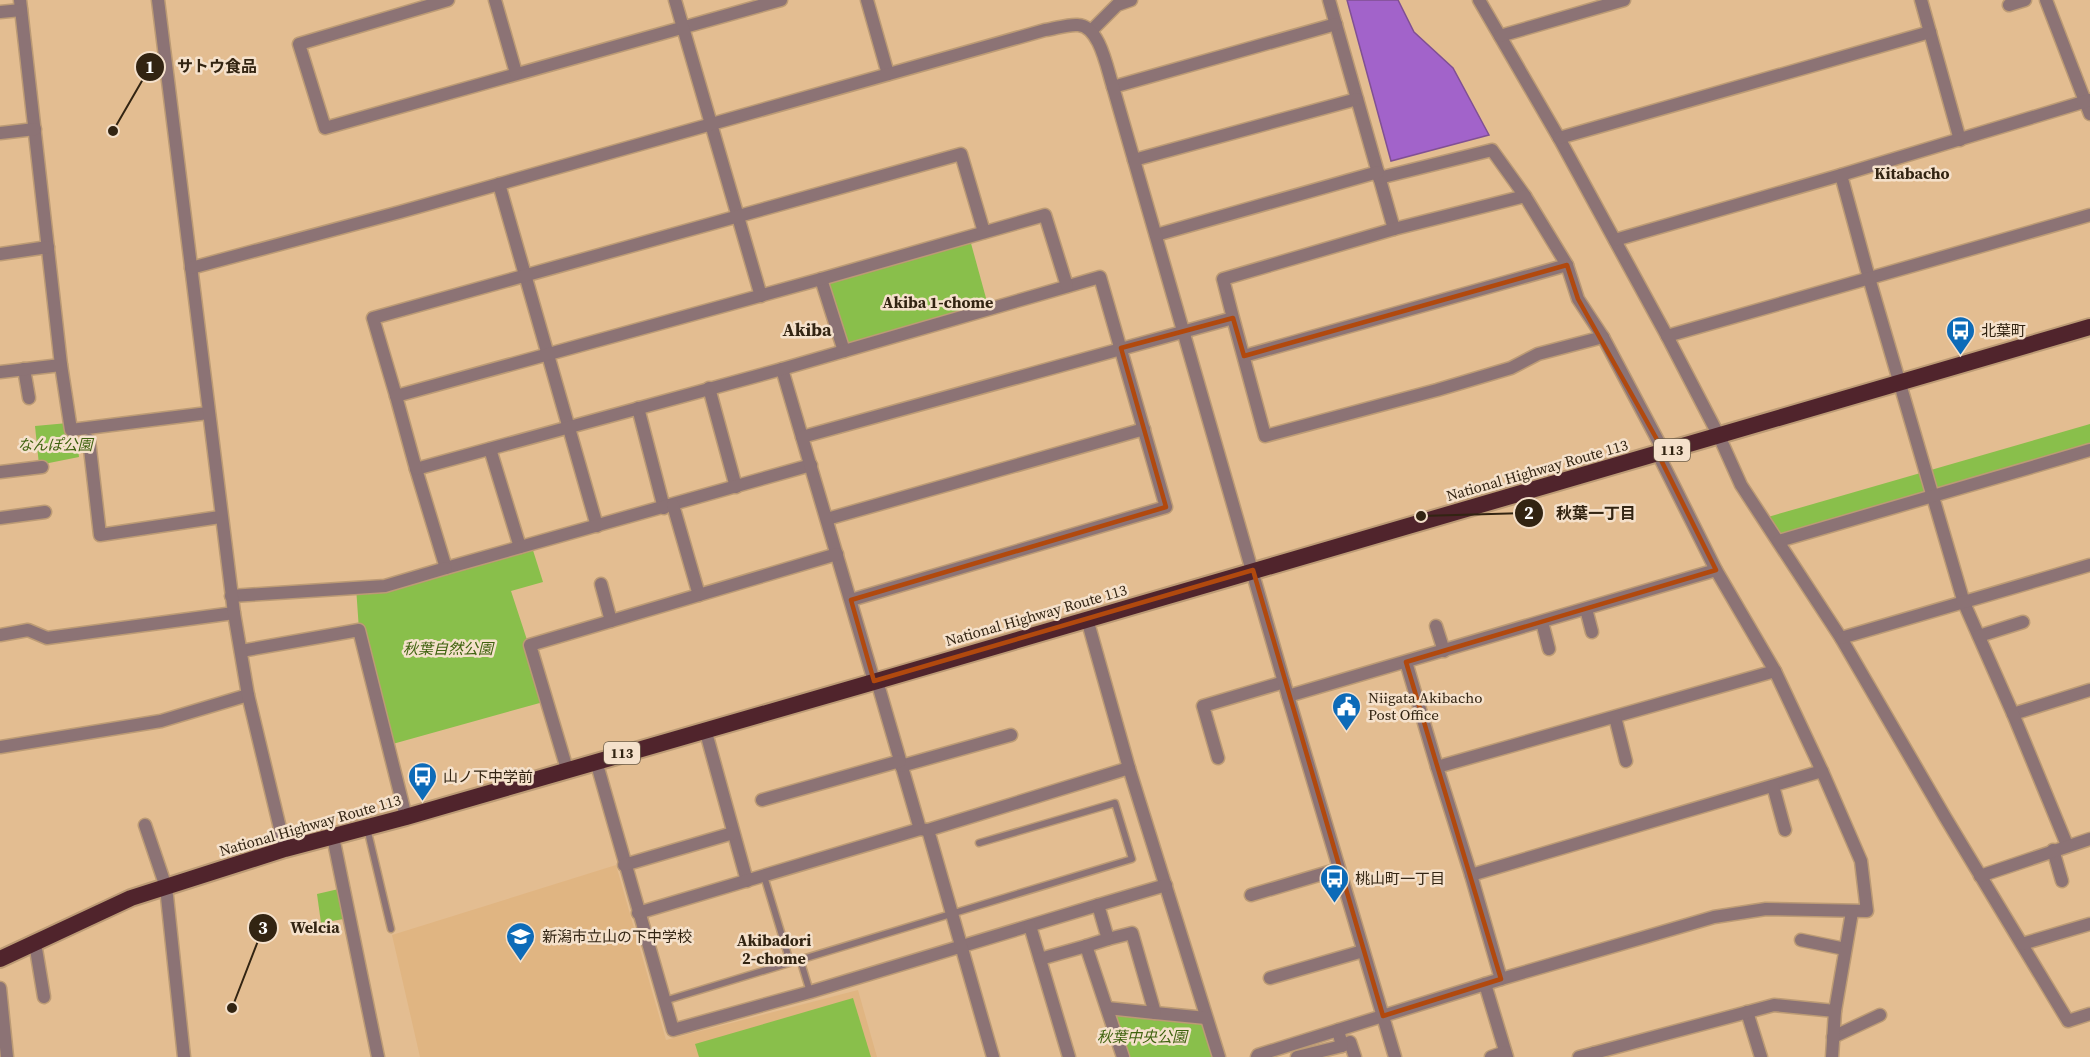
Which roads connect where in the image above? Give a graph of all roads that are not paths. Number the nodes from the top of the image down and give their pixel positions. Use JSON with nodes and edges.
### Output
{"nodes":[{"id":1,"x":158,"y":0,"type":"edge"},
{"id":2,"x":448,"y":0,"type":"edge"},
{"id":3,"x":495,"y":0,"type":"edge"},
{"id":4,"x":675,"y":0,"type":"edge"},
{"id":5,"x":781,"y":0,"type":"edge"},
{"id":6,"x":867,"y":0,"type":"edge"},
{"id":7,"x":1131,"y":0,"type":"edge"},
{"id":8,"x":1329,"y":0,"type":"edge"},
{"id":9,"x":1479,"y":0,"type":"edge"},
{"id":10,"x":1624,"y":0,"type":"edge"},
{"id":11,"x":1921,"y":0,"type":"edge"},
{"id":12,"x":2025,"y":0,"type":"edge"},
{"id":13,"x":2046,"y":0,"type":"edge"},
{"id":14,"x":20,"y":5,"type":"edge"},
{"id":15,"x":2009,"y":5,"type":"dead end"},
{"id":16,"x":0,"y":12,"type":"edge"},
{"id":17,"x":1336,"y":24,"type":"junction"},
{"id":18,"x":684,"y":28,"type":"junction"},
{"id":19,"x":1091,"y":31,"type":"junction"},
{"id":20,"x":1930,"y":32,"type":"junction"},
{"id":21,"x":1500,"y":36,"type":"junction"},
{"id":22,"x":516,"y":73,"type":"junction"},
{"id":23,"x":888,"y":74,"type":"junction"},
{"id":24,"x":1113,"y":87,"type":"junction"},
{"id":25,"x":1357,"y":99,"type":"junction"},
{"id":26,"x":2087,"y":101,"type":"edge"},
{"id":27,"x":2090,"y":114,"type":"edge"},
{"id":28,"x":711,"y":124,"type":"junction"},
{"id":29,"x":35,"y":129,"type":"junction"},
{"id":30,"x":0,"y":133,"type":"edge"},
{"id":31,"x":1559,"y":138,"type":"junction"},
{"id":32,"x":1960,"y":140,"type":"junction"},
{"id":33,"x":1134,"y":160,"type":"junction"},
{"id":34,"x":1378,"y":175,"type":"junction"},
{"id":35,"x":1841,"y":175,"type":"junction"},
{"id":36,"x":499,"y":184,"type":"junction"},
{"id":37,"x":1525,"y":196,"type":"junction"},
{"id":38,"x":738,"y":215,"type":"junction"},
{"id":39,"x":2090,"y":215,"type":"edge"},
{"id":40,"x":1394,"y":229,"type":"junction"},
{"id":41,"x":984,"y":232,"type":"junction"},
{"id":42,"x":1156,"y":235,"type":"junction"},
{"id":43,"x":1615,"y":240,"type":"junction"},
{"id":44,"x":48,"y":247,"type":"junction"},
{"id":45,"x":0,"y":254,"type":"edge"},
{"id":46,"x":1567,"y":265,"type":"junction"},
{"id":47,"x":191,"y":268,"type":"junction"},
{"id":48,"x":525,"y":275,"type":"junction"},
{"id":49,"x":1869,"y":278,"type":"junction"},
{"id":50,"x":821,"y":279,"type":"junction"},
{"id":51,"x":1067,"y":286,"type":"junction"},
{"id":52,"x":761,"y":296,"type":"junction"},
{"id":53,"x":1233,"y":318,"type":"junction"},
{"id":54,"x":2090,"y":327,"type":"edge"},
{"id":55,"x":1184,"y":331,"type":"junction"},
{"id":56,"x":1667,"y":336,"type":"junction"},
{"id":57,"x":1603,"y":337,"type":"junction"},
{"id":58,"x":1121,"y":348,"type":"junction"},
{"id":59,"x":844,"y":351,"type":"junction"},
{"id":60,"x":548,"y":355,"type":"junction"},
{"id":61,"x":1244,"y":356,"type":"junction"},
{"id":62,"x":61,"y":365,"type":"junction"},
{"id":63,"x":24,"y":369,"type":"junction"},
{"id":64,"x":782,"y":369,"type":"junction"},
{"id":65,"x":0,"y":372,"type":"edge"},
{"id":66,"x":1900,"y":382,"type":"junction"},
{"id":67,"x":709,"y":388,"type":"junction"},
{"id":68,"x":396,"y":396,"type":"junction"},
{"id":69,"x":29,"y":398,"type":"dead end"},
{"id":70,"x":638,"y":408,"type":"junction"},
{"id":71,"x":208,"y":413,"type":"junction"},
{"id":72,"x":569,"y":427,"type":"junction"},
{"id":73,"x":1144,"y":429,"type":"junction"},
{"id":74,"x":1719,"y":436,"type":"junction"},
{"id":75,"x":802,"y":437,"type":"junction"},
{"id":76,"x":89,"y":440,"type":"dead end"},
{"id":77,"x":490,"y":449,"type":"junction"},
{"id":78,"x":2090,"y":450,"type":"edge"},
{"id":79,"x":1661,"y":453,"type":"junction"},
{"id":80,"x":811,"y":465,"type":"junction"},
{"id":81,"x":42,"y":467,"type":"dead end"},
{"id":82,"x":416,"y":469,"type":"junction"},
{"id":83,"x":0,"y":472,"type":"edge"},
{"id":84,"x":736,"y":487,"type":"junction"},
{"id":85,"x":1932,"y":495,"type":"junction"},
{"id":86,"x":668,"y":507,"type":"junction"},
{"id":87,"x":45,"y":512,"type":"dead end"},
{"id":88,"x":220,"y":517,"type":"junction"},
{"id":89,"x":0,"y":518,"type":"edge"},
{"id":90,"x":827,"y":519,"type":"junction"},
{"id":91,"x":597,"y":526,"type":"junction"},
{"id":92,"x":1779,"y":541,"type":"junction"},
{"id":93,"x":520,"y":548,"type":"junction"},
{"id":94,"x":837,"y":554,"type":"junction"},
{"id":95,"x":2090,"y":566,"type":"edge"},
{"id":96,"x":446,"y":568,"type":"junction"},
{"id":97,"x":1253,"y":570,"type":"junction"},
{"id":98,"x":1716,"y":570,"type":"junction"},
{"id":99,"x":601,"y":584,"type":"dead end"},
{"id":100,"x":699,"y":595,"type":"junction"},
{"id":101,"x":231,"y":596,"type":"junction"},
{"id":102,"x":851,"y":600,"type":"junction"},
{"id":103,"x":1964,"y":603,"type":"junction"},
{"id":104,"x":1586,"y":609,"type":"junction"},
{"id":105,"x":234,"y":613,"type":"junction"},
{"id":106,"x":1087,"y":619,"type":"junction"},
{"id":107,"x":611,"y":621,"type":"junction"},
{"id":108,"x":1542,"y":622,"type":"junction"},
{"id":109,"x":2023,"y":622,"type":"dead end"},
{"id":110,"x":1436,"y":626,"type":"dead end"},
{"id":111,"x":1592,"y":632,"type":"dead end"},
{"id":112,"x":0,"y":635,"type":"edge"},
{"id":113,"x":1979,"y":636,"type":"junction"},
{"id":114,"x":1841,"y":638,"type":"junction"},
{"id":115,"x":1549,"y":648,"type":"dead end"},
{"id":116,"x":241,"y":651,"type":"junction"},
{"id":117,"x":1444,"y":651,"type":"junction"},
{"id":118,"x":1406,"y":662,"type":"junction"},
{"id":119,"x":1775,"y":671,"type":"junction"},
{"id":120,"x":876,"y":681,"type":"junction"},
{"id":121,"x":1284,"y":682,"type":"junction"},
{"id":122,"x":2090,"y":690,"type":"edge"},
{"id":123,"x":248,"y":695,"type":"junction"},
{"id":124,"x":1288,"y":696,"type":"junction"},
{"id":125,"x":2013,"y":714,"type":"junction"},
{"id":126,"x":1615,"y":717,"type":"junction"},
{"id":127,"x":705,"y":729,"type":"junction"},
{"id":128,"x":1011,"y":735,"type":"dead end"},
{"id":129,"x":0,"y":747,"type":"edge"},
{"id":130,"x":1218,"y":758,"type":"dead end"},
{"id":131,"x":596,"y":761,"type":"junction"},
{"id":132,"x":1626,"y":761,"type":"dead end"},
{"id":133,"x":900,"y":764,"type":"junction"},
{"id":134,"x":1437,"y":767,"type":"junction"},
{"id":135,"x":1129,"y":768,"type":"junction"},
{"id":136,"x":567,"y":769,"type":"junction"},
{"id":137,"x":1822,"y":771,"type":"junction"},
{"id":138,"x":1773,"y":786,"type":"junction"},
{"id":139,"x":762,"y":800,"type":"dead end"},
{"id":140,"x":406,"y":817,"type":"junction"},
{"id":141,"x":146,"y":825,"type":"dead end"},
{"id":142,"x":367,"y":827,"type":"junction"},
{"id":143,"x":924,"y":830,"type":"junction"},
{"id":144,"x":1785,"y":830,"type":"dead end"},
{"id":145,"x":733,"y":833,"type":"junction"},
{"id":146,"x":333,"y":837,"type":"junction"},
{"id":147,"x":2090,"y":839,"type":"edge"},
{"id":148,"x":980,"y":843,"type":"dead end"},
{"id":149,"x":2067,"y":845,"type":"junction"},
{"id":150,"x":285,"y":849,"type":"junction"},
{"id":151,"x":2053,"y":850,"type":"junction"},
{"id":152,"x":624,"y":866,"type":"junction"},
{"id":153,"x":1339,"y":869,"type":"junction"},
{"id":154,"x":1471,"y":875,"type":"junction"},
{"id":155,"x":764,"y":876,"type":"junction"},
{"id":156,"x":1980,"y":876,"type":"junction"},
{"id":157,"x":747,"y":880,"type":"junction"},
{"id":158,"x":2062,"y":881,"type":"dead end"},
{"id":159,"x":1166,"y":885,"type":"junction"},
{"id":160,"x":166,"y":887,"type":"junction"},
{"id":161,"x":1251,"y":895,"type":"dead end"},
{"id":162,"x":1098,"y":905,"type":"junction"},
{"id":163,"x":1852,"y":912,"type":"junction"},
{"id":164,"x":638,"y":913,"type":"junction"},
{"id":165,"x":952,"y":914,"type":"junction"},
{"id":166,"x":2090,"y":924,"type":"edge"},
{"id":167,"x":1030,"y":926,"type":"junction"},
{"id":168,"x":391,"y":929,"type":"dead end"},
{"id":169,"x":1108,"y":939,"type":"junction"},
{"id":170,"x":1801,"y":940,"type":"dead end"},
{"id":171,"x":34,"y":943,"type":"junction"},
{"id":172,"x":2022,"y":944,"type":"junction"},
{"id":173,"x":961,"y":945,"type":"junction"},
{"id":174,"x":1086,"y":946,"type":"junction"},
{"id":175,"x":1845,"y":950,"type":"junction"},
{"id":176,"x":1363,"y":951,"type":"junction"},
{"id":177,"x":0,"y":959,"type":"edge"},
{"id":178,"x":800,"y":959,"type":"junction"},
{"id":179,"x":1040,"y":959,"type":"junction"},
{"id":180,"x":790,"y":962,"type":"junction"},
{"id":181,"x":1270,"y":978,"type":"dead end"},
{"id":182,"x":1501,"y":979,"type":"junction"},
{"id":183,"x":1485,"y":984,"type":"junction"},
{"id":184,"x":0,"y":988,"type":"edge"},
{"id":185,"x":810,"y":992,"type":"junction"},
{"id":186,"x":44,"y":997,"type":"dead end"},
{"id":187,"x":663,"y":1002,"type":"junction"},
{"id":188,"x":1107,"y":1008,"type":"junction"},
{"id":189,"x":1835,"y":1011,"type":"junction"},
{"id":190,"x":1748,"y":1012,"type":"junction"},
{"id":191,"x":1155,"y":1013,"type":"junction"},
{"id":192,"x":2090,"y":1014,"type":"edge"},
{"id":193,"x":1880,"y":1015,"type":"dead end"},
{"id":194,"x":1383,"y":1016,"type":"junction"},
{"id":195,"x":1206,"y":1018,"type":"junction"},
{"id":196,"x":1338,"y":1030,"type":"junction"},
{"id":197,"x":1833,"y":1037,"type":"junction"},
{"id":198,"x":1342,"y":1046,"type":"junction"},
{"id":199,"x":1506,"y":1055,"type":"edge"},
{"id":200,"x":1594,"y":1055,"type":"edge"},
{"id":201,"x":184,"y":1056,"type":"edge"},
{"id":202,"x":1258,"y":1056,"type":"edge"},
{"id":203,"x":7,"y":1057,"type":"edge"},
{"id":204,"x":170,"y":1057,"type":"edge"},
{"id":205,"x":378,"y":1057,"type":"edge"},
{"id":206,"x":993,"y":1057,"type":"edge"},
{"id":207,"x":1069,"y":1057,"type":"edge"},
{"id":208,"x":1123,"y":1057,"type":"edge"},
{"id":209,"x":1219,"y":1057,"type":"edge"},
{"id":210,"x":1297,"y":1057,"type":"edge"},
{"id":211,"x":1355,"y":1057,"type":"edge"},
{"id":212,"x":1395,"y":1057,"type":"edge"},
{"id":213,"x":1491,"y":1057,"type":"edge"},
{"id":214,"x":1579,"y":1057,"type":"edge"},
{"id":215,"x":1761,"y":1057,"type":"edge"},
{"id":216,"x":1832,"y":1057,"type":"edge"}],
"edges":[{"from":1,"to":47,"type":"street"},
{"from":2,"to":22,"type":"street"},
{"from":3,"to":22,"type":"street"},
{"from":4,"to":18,"type":"street"},
{"from":5,"to":18,"type":"street"},
{"from":6,"to":23,"type":"street"},
{"from":7,"to":19,"type":"street"},
{"from":8,"to":17,"type":"street"},
{"from":9,"to":21,"type":"street"},
{"from":10,"to":21,"type":"street"},
{"from":11,"to":20,"type":"street"},
{"from":12,"to":15,"type":"street"},
{"from":13,"to":26,"type":"street"},
{"from":14,"to":16,"type":"street"},
{"from":14,"to":29,"type":"street"},
{"from":17,"to":24,"type":"street"},
{"from":17,"to":25,"type":"street"},
{"from":18,"to":22,"type":"street"},
{"from":18,"to":28,"type":"street"},
{"from":19,"to":23,"type":"street"},
{"from":19,"to":24,"type":"street"},
{"from":20,"to":31,"type":"street"},
{"from":20,"to":32,"type":"street"},
{"from":21,"to":31,"type":"street"},
{"from":23,"to":28,"type":"street"},
{"from":24,"to":33,"type":"street"},
{"from":25,"to":33,"type":"street"},
{"from":25,"to":34,"type":"street"},
{"from":26,"to":27,"type":"street"},
{"from":26,"to":32,"type":"street"},
{"from":28,"to":36,"type":"street"},
{"from":28,"to":38,"type":"street"},
{"from":29,"to":30,"type":"street"},
{"from":29,"to":44,"type":"street"},
{"from":31,"to":43,"type":"street"},
{"from":32,"to":35,"type":"street"},
{"from":33,"to":42,"type":"street"},
{"from":34,"to":37,"type":"street"},
{"from":34,"to":40,"type":"street"},
{"from":34,"to":42,"type":"street"},
{"from":35,"to":43,"type":"street"},
{"from":35,"to":49,"type":"street"},
{"from":36,"to":47,"type":"street"},
{"from":36,"to":48,"type":"street"},
{"from":37,"to":40,"type":"street"},
{"from":37,"to":46,"type":"street"},
{"from":38,"to":41,"type":"street"},
{"from":38,"to":48,"type":"street"},
{"from":38,"to":52,"type":"street"},
{"from":39,"to":49,"type":"street"},
{"from":40,"to":53,"type":"street"},
{"from":41,"to":50,"type":"street"},
{"from":41,"to":51,"type":"street"},
{"from":42,"to":55,"type":"street"},
{"from":43,"to":56,"type":"street"},
{"from":44,"to":45,"type":"street"},
{"from":44,"to":62,"type":"street"},
{"from":46,"to":57,"type":"street"},
{"from":46,"to":61,"type":"street"},
{"from":47,"to":71,"type":"street"},
{"from":48,"to":60,"type":"street"},
{"from":48,"to":68,"type":"street"},
{"from":49,"to":56,"type":"street"},
{"from":49,"to":66,"type":"street"},
{"from":50,"to":52,"type":"street"},
{"from":50,"to":59,"type":"street"},
{"from":51,"to":58,"type":"street"},
{"from":51,"to":59,"type":"street"},
{"from":52,"to":60,"type":"street"},
{"from":53,"to":55,"type":"street"},
{"from":53,"to":61,"type":"street"},
{"from":54,"to":66,"type":"highway","name":"National Highway Route 113","number":"113"},
{"from":55,"to":58,"type":"street"},
{"from":55,"to":97,"type":"street"},
{"from":56,"to":74,"type":"street"},
{"from":57,"to":61,"type":"street"},
{"from":57,"to":79,"type":"street"},
{"from":58,"to":73,"type":"street"},
{"from":58,"to":75,"type":"street"},
{"from":59,"to":64,"type":"street"},
{"from":60,"to":68,"type":"street"},
{"from":60,"to":72,"type":"street"},
{"from":62,"to":63,"type":"street"},
{"from":62,"to":71,"type":"street"},
{"from":63,"to":65,"type":"street"},
{"from":63,"to":69,"type":"street"},
{"from":64,"to":67,"type":"street"},
{"from":64,"to":75,"type":"street"},
{"from":66,"to":74,"type":"highway","name":"National Highway Route 113","number":"113"},
{"from":66,"to":85,"type":"street"},
{"from":67,"to":70,"type":"street"},
{"from":67,"to":84,"type":"street"},
{"from":68,"to":82,"type":"street"},
{"from":70,"to":72,"type":"street"},
{"from":70,"to":86,"type":"street"},
{"from":71,"to":88,"type":"street"},
{"from":72,"to":77,"type":"street"},
{"from":72,"to":91,"type":"street"},
{"from":73,"to":90,"type":"street"},
{"from":73,"to":102,"type":"street"},
{"from":74,"to":79,"type":"highway","name":"National Highway Route 113","number":"113"},
{"from":74,"to":92,"type":"street"},
{"from":75,"to":80,"type":"street"},
{"from":76,"to":88,"type":"street"},
{"from":77,"to":82,"type":"street"},
{"from":77,"to":93,"type":"street"},
{"from":78,"to":85,"type":"street"},
{"from":79,"to":97,"type":"highway","name":"National Highway Route 113","number":"113"},
{"from":79,"to":98,"type":"street"},
{"from":80,"to":84,"type":"street"},
{"from":80,"to":90,"type":"street"},
{"from":81,"to":83,"type":"street"},
{"from":82,"to":96,"type":"street"},
{"from":84,"to":86,"type":"street"},
{"from":85,"to":92,"type":"street"},
{"from":85,"to":103,"type":"street"},
{"from":86,"to":91,"type":"street"},
{"from":86,"to":100,"type":"street"},
{"from":87,"to":89,"type":"street"},
{"from":88,"to":101,"type":"street"},
{"from":90,"to":94,"type":"street"},
{"from":91,"to":93,"type":"street"},
{"from":92,"to":114,"type":"street"},
{"from":93,"to":96,"type":"street"},
{"from":94,"to":100,"type":"street"},
{"from":94,"to":102,"type":"street"},
{"from":95,"to":103,"type":"street"},
{"from":96,"to":101,"type":"street"},
{"from":97,"to":106,"type":"highway","name":"National Highway Route 113","number":"113"},
{"from":97,"to":121,"type":"street"},
{"from":98,"to":104,"type":"street"},
{"from":98,"to":119,"type":"street"},
{"from":99,"to":107,"type":"street"},
{"from":100,"to":107,"type":"street"},
{"from":101,"to":105,"type":"street"},
{"from":102,"to":120,"type":"street"},
{"from":103,"to":113,"type":"street"},
{"from":103,"to":114,"type":"street"},
{"from":104,"to":108,"type":"street"},
{"from":104,"to":111,"type":"street"},
{"from":105,"to":112,"type":"street"},
{"from":105,"to":116,"type":"street"},
{"from":106,"to":120,"type":"highway","name":"National Highway Route 113","number":"113"},
{"from":106,"to":135,"type":"street"},
{"from":107,"to":136,"type":"street"},
{"from":108,"to":115,"type":"street"},
{"from":108,"to":117,"type":"street"},
{"from":109,"to":113,"type":"street"},
{"from":110,"to":117,"type":"street"},
{"from":113,"to":125,"type":"street"},
{"from":114,"to":156,"type":"street"},
{"from":116,"to":123,"type":"street"},
{"from":116,"to":140,"type":"street"},
{"from":117,"to":118,"type":"street"},
{"from":118,"to":124,"type":"street"},
{"from":118,"to":134,"type":"street"},
{"from":119,"to":126,"type":"street"},
{"from":119,"to":137,"type":"street"},
{"from":120,"to":127,"type":"highway","name":"National Highway Route 113","number":"113"},
{"from":120,"to":133,"type":"street"},
{"from":121,"to":124,"type":"street"},
{"from":121,"to":130,"type":"street"},
{"from":122,"to":125,"type":"street"},
{"from":123,"to":129,"type":"street"},
{"from":123,"to":150,"type":"street"},
{"from":124,"to":153,"type":"street"},
{"from":125,"to":149,"type":"street"},
{"from":126,"to":132,"type":"street"},
{"from":126,"to":134,"type":"street"},
{"from":127,"to":131,"type":"highway","name":"National Highway Route 113","number":"113"},
{"from":127,"to":145,"type":"street"},
{"from":128,"to":133,"type":"street"},
{"from":131,"to":136,"type":"highway","name":"National Highway Route 113","number":"113"},
{"from":131,"to":152,"type":"street"},
{"from":133,"to":139,"type":"street"},
{"from":133,"to":143,"type":"street"},
{"from":134,"to":154,"type":"street"},
{"from":135,"to":143,"type":"street"},
{"from":135,"to":159,"type":"street"},
{"from":136,"to":140,"type":"highway","name":"National Highway Route 113","number":"113"},
{"from":137,"to":138,"type":"street"},
{"from":137,"to":163,"type":"street"},
{"from":138,"to":144,"type":"street"},
{"from":138,"to":154,"type":"street"},
{"from":140,"to":142,"type":"highway","name":"National Highway Route 113","number":"113"},
{"from":141,"to":160,"type":"street"},
{"from":142,"to":146,"type":"highway","name":"National Highway Route 113","number":"113"},
{"from":142,"to":168,"type":"lane"},
{"from":143,"to":155,"type":"street"},
{"from":143,"to":165,"type":"street"},
{"from":145,"to":152,"type":"street"},
{"from":145,"to":157,"type":"street"},
{"from":146,"to":150,"type":"highway","name":"National Highway Route 113","number":"113"},
{"from":146,"to":205,"type":"street"},
{"from":147,"to":149,"type":"street"},
{"from":148,"to":165,"type":"lane"},
{"from":149,"to":151,"type":"street"},
{"from":150,"to":160,"type":"highway","name":"National Highway Route 113","number":"113"},
{"from":151,"to":156,"type":"street"},
{"from":151,"to":158,"type":"street"},
{"from":152,"to":164,"type":"street"},
{"from":153,"to":161,"type":"street"},
{"from":153,"to":176,"type":"street"},
{"from":154,"to":182,"type":"street"},
{"from":155,"to":157,"type":"street"},
{"from":155,"to":180,"type":"lane"},
{"from":156,"to":172,"type":"street"},
{"from":157,"to":164,"type":"street"},
{"from":159,"to":162,"type":"street"},
{"from":159,"to":195,"type":"street"},
{"from":160,"to":171,"type":"highway","name":"National Highway Route 113","number":"113"},
{"from":160,"to":201,"type":"street"},
{"from":162,"to":167,"type":"street"},
{"from":162,"to":169,"type":"street"},
{"from":163,"to":175,"type":"street"},
{"from":163,"to":182,"type":"street"},
{"from":164,"to":187,"type":"street"},
{"from":165,"to":173,"type":"street"},
{"from":165,"to":178,"type":"lane"},
{"from":166,"to":172,"type":"street"},
{"from":167,"to":173,"type":"street"},
{"from":167,"to":179,"type":"street"},
{"from":169,"to":174,"type":"street"},
{"from":169,"to":191,"type":"street"},
{"from":170,"to":175,"type":"street"},
{"from":171,"to":177,"type":"highway","name":"National Highway Route 113","number":"113"},
{"from":171,"to":186,"type":"street"},
{"from":172,"to":192,"type":"street"},
{"from":173,"to":185,"type":"street"},
{"from":173,"to":206,"type":"street"},
{"from":174,"to":179,"type":"street"},
{"from":174,"to":188,"type":"street"},
{"from":175,"to":189,"type":"street"},
{"from":176,"to":181,"type":"street"},
{"from":176,"to":194,"type":"street"},
{"from":178,"to":180,"type":"lane"},
{"from":178,"to":185,"type":"lane"},
{"from":179,"to":207,"type":"street"},
{"from":180,"to":187,"type":"lane"},
{"from":182,"to":183,"type":"street"},
{"from":183,"to":194,"type":"street"},
{"from":183,"to":199,"type":"street"},
{"from":184,"to":203,"type":"street"},
{"from":185,"to":187,"type":"street"},
{"from":188,"to":191,"type":"street"},
{"from":188,"to":208,"type":"street"},
{"from":189,"to":190,"type":"street"},
{"from":189,"to":197,"type":"street"},
{"from":190,"to":200,"type":"street"},
{"from":190,"to":215,"type":"street"},
{"from":191,"to":195,"type":"street"},
{"from":193,"to":197,"type":"street"},
{"from":194,"to":196,"type":"street"},
{"from":194,"to":212,"type":"street"},
{"from":195,"to":209,"type":"street"},
{"from":196,"to":198,"type":"street"},
{"from":196,"to":202,"type":"street"},
{"from":197,"to":216,"type":"street"},
{"from":198,"to":210,"type":"street"},
{"from":198,"to":211,"type":"street"},
{"from":199,"to":213,"type":"street"},
{"from":200,"to":214,"type":"street"},
{"from":201,"to":204,"type":"street"}]}
